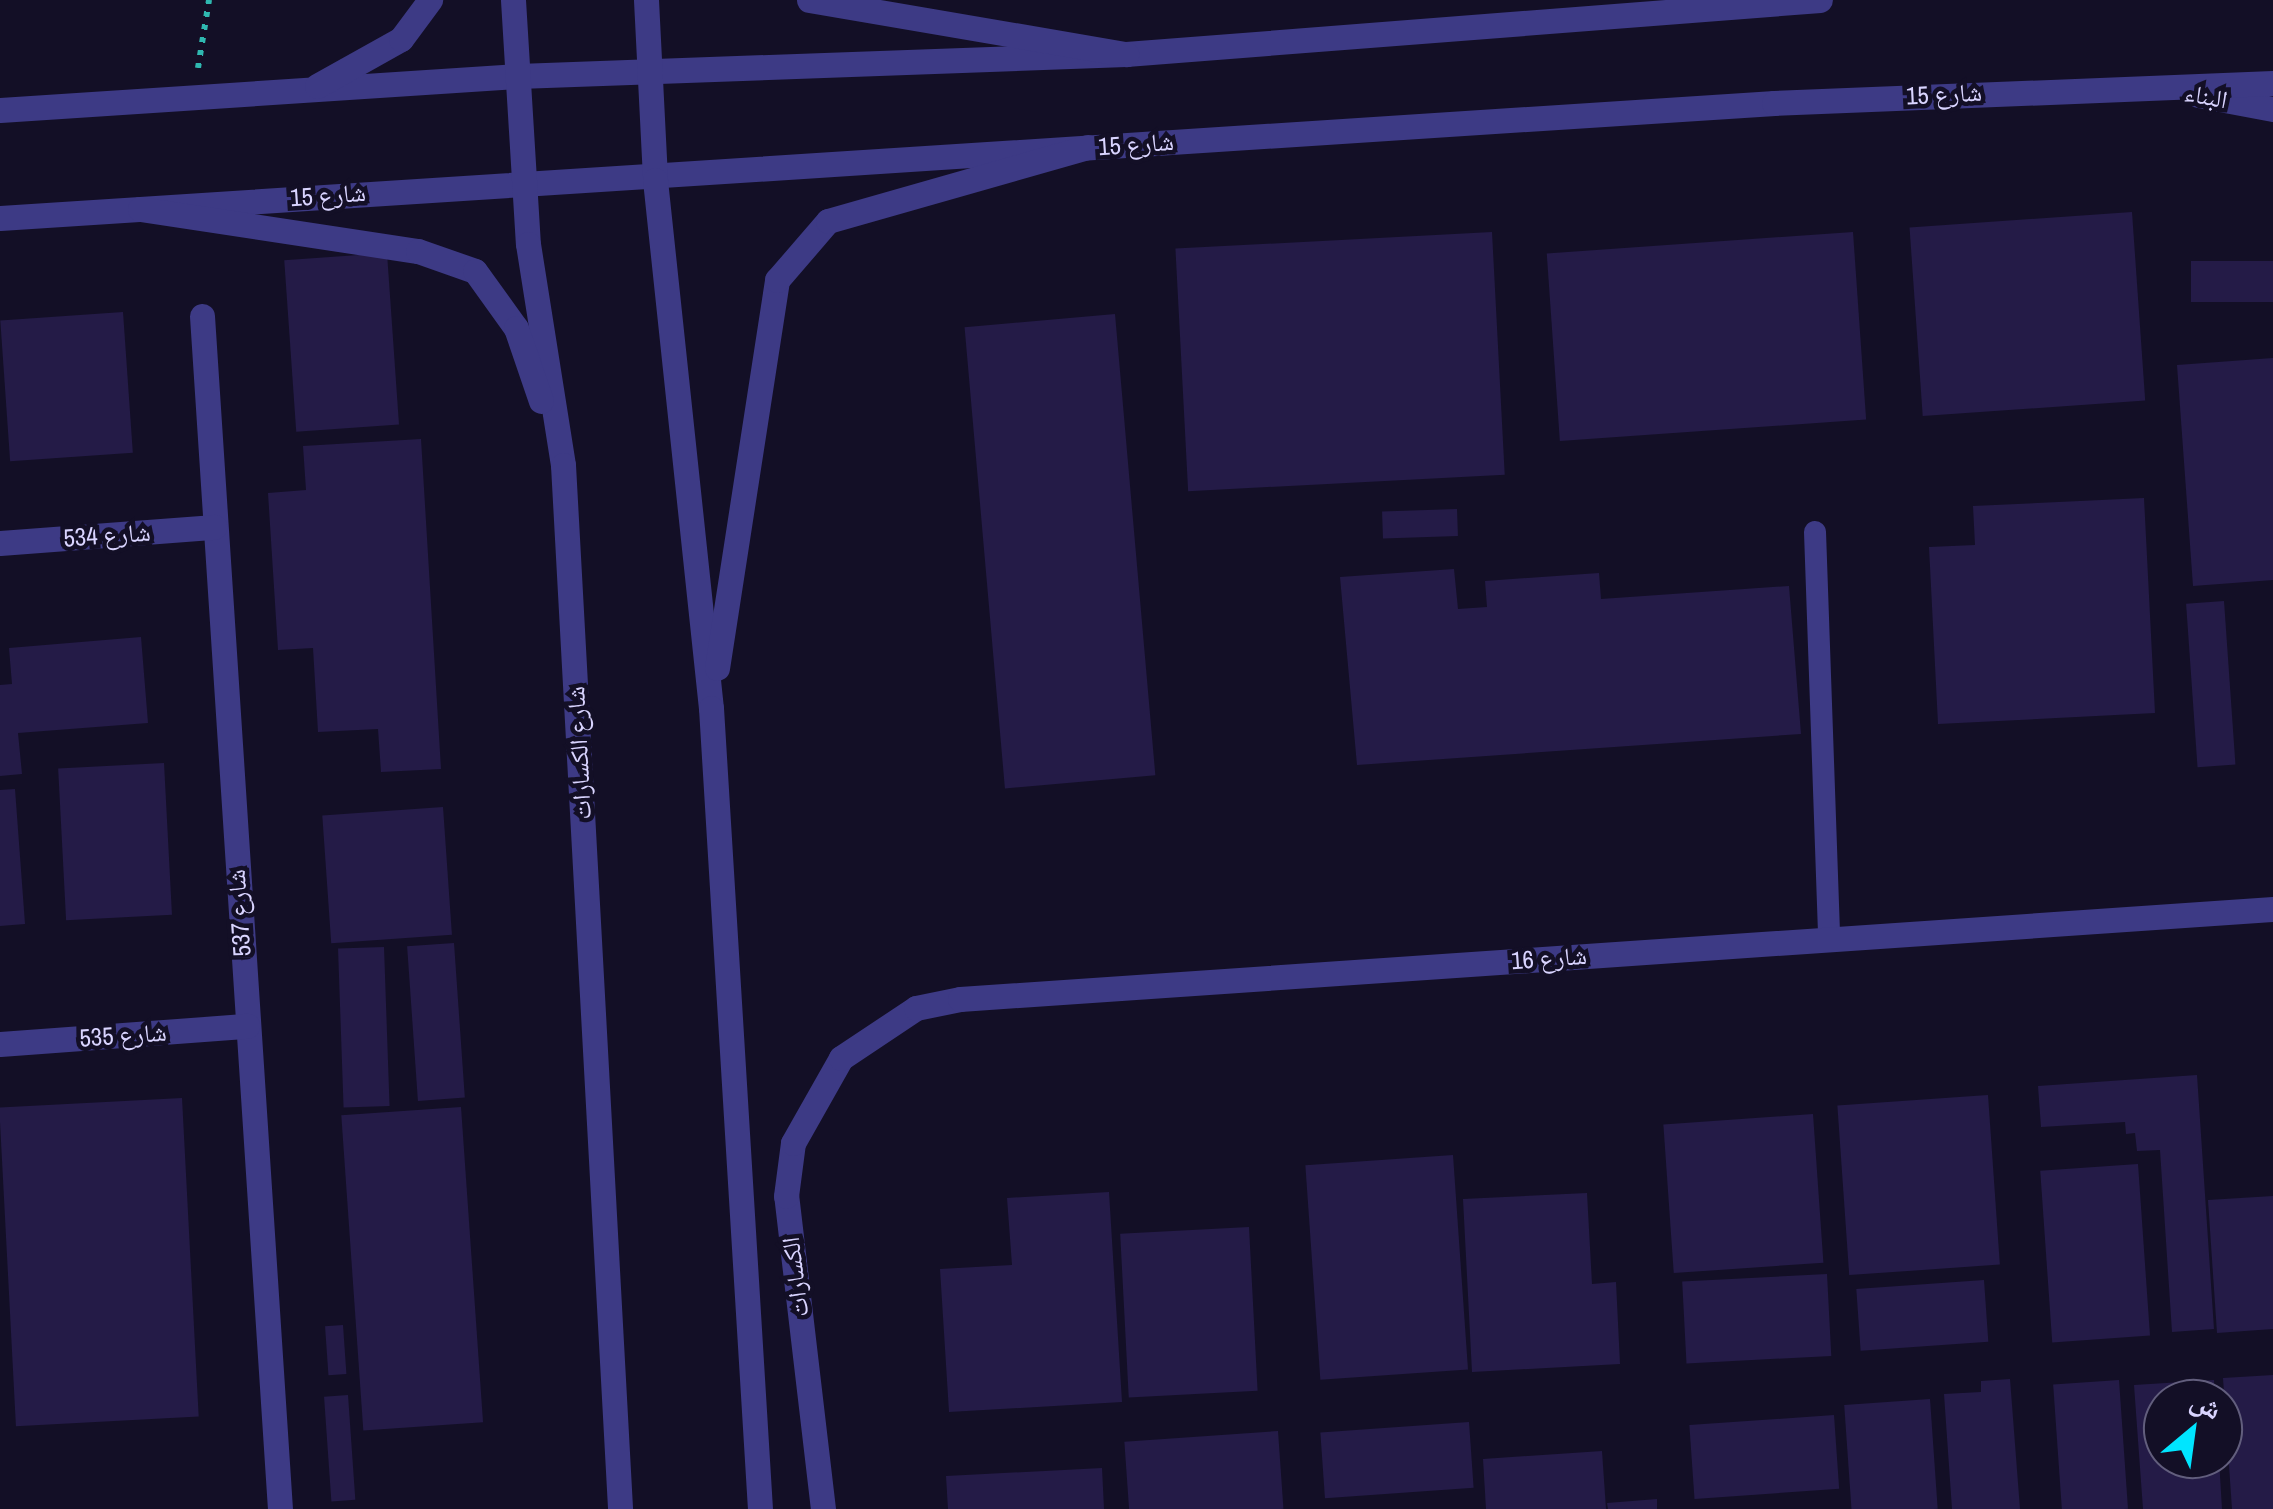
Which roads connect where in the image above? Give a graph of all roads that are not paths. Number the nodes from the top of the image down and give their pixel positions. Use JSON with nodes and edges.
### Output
{"nodes":[{"id":1,"x":430,"y":0,"type":"edge"},
{"id":2,"x":514,"y":0,"type":"edge"},
{"id":3,"x":646,"y":0,"type":"edge"},
{"id":4,"x":809,"y":0,"type":"edge"},
{"id":5,"x":1820,"y":0,"type":"edge"},
{"id":6,"x":1126,"y":54,"type":"junction"},
{"id":7,"x":646,"y":72,"type":"junction"},
{"id":8,"x":518,"y":76,"type":"junction"},
{"id":9,"x":2139,"y":84,"type":"junction"},
{"id":10,"x":2273,"y":84,"type":"edge"},
{"id":11,"x":317,"y":86,"type":"junction"},
{"id":12,"x":2273,"y":109,"type":"edge"},
{"id":13,"x":0,"y":110,"type":"edge"},
{"id":14,"x":1088,"y":147,"type":"junction"},
{"id":15,"x":655,"y":180,"type":"junction"},
{"id":16,"x":526,"y":182,"type":"junction"},
{"id":17,"x":140,"y":209,"type":"junction"},
{"id":18,"x":0,"y":218,"type":"edge"},
{"id":19,"x":202,"y":316,"type":"dead end"},
{"id":20,"x":564,"y":465,"type":"junction"},
{"id":21,"x":214,"y":527,"type":"junction"},
{"id":22,"x":1815,"y":532,"type":"dead end"},
{"id":23,"x":0,"y":543,"type":"edge"},
{"id":24,"x":711,"y":708,"type":"junction"},
{"id":25,"x":2273,"y":910,"type":"edge"},
{"id":26,"x":1829,"y":938,"type":"junction"},
{"id":27,"x":247,"y":1026,"type":"junction"},
{"id":28,"x":0,"y":1044,"type":"edge"},
{"id":29,"x":841,"y":1058,"type":"joint"},
{"id":30,"x":280,"y":1509,"type":"edge"},
{"id":31,"x":620,"y":1509,"type":"edge"},
{"id":32,"x":760,"y":1509,"type":"edge"},
{"id":33,"x":823,"y":1509,"type":"edge"}],
"edges":[{"from":1,"to":11,"type":"street"},
{"from":2,"to":8,"type":"street","name":"شارع الكسارات"},
{"from":3,"to":7,"type":"street"},
{"from":4,"to":6,"type":"street"},
{"from":5,"to":6,"type":"street"},
{"from":6,"to":7,"type":"street"},
{"from":7,"to":8,"type":"street"},
{"from":7,"to":15,"type":"street"},
{"from":8,"to":11,"type":"street"},
{"from":8,"to":16,"type":"street","name":"شارع الكسارات"},
{"from":9,"to":10,"type":"street","name":"شارع 15"},
{"from":9,"to":12,"type":"street","name":"البناء"},
{"from":9,"to":14,"type":"street","name":"شارع 15"},
{"from":11,"to":13,"type":"street"},
{"from":14,"to":15,"type":"street","name":"شارع 15"},
{"from":14,"to":24,"type":"street"},
{"from":15,"to":16,"type":"street","name":"شارع 15"},
{"from":15,"to":24,"type":"street"},
{"from":16,"to":17,"type":"street","name":"شارع 15"},
{"from":16,"to":20,"type":"street","name":"شارع الكسارات"},
{"from":17,"to":18,"type":"street","name":"شارع 15"},
{"from":17,"to":20,"type":"street"},
{"from":19,"to":21,"type":"street","name":"شارع 537"},
{"from":20,"to":31,"type":"street","name":"شارع الكسارات"},
{"from":21,"to":23,"type":"street","name":"شارع 534"},
{"from":21,"to":27,"type":"street","name":"شارع 537"},
{"from":22,"to":26,"type":"lane"},
{"from":24,"to":32,"type":"street"},
{"from":25,"to":26,"type":"street","name":"شارع 16"},
{"from":26,"to":29,"type":"street","name":"شارع 16"},
{"from":27,"to":28,"type":"street","name":"شارع 535"},
{"from":27,"to":30,"type":"street","name":"شارع 537"},
{"from":29,"to":33,"type":"street","name":"الكسارات"}]}
